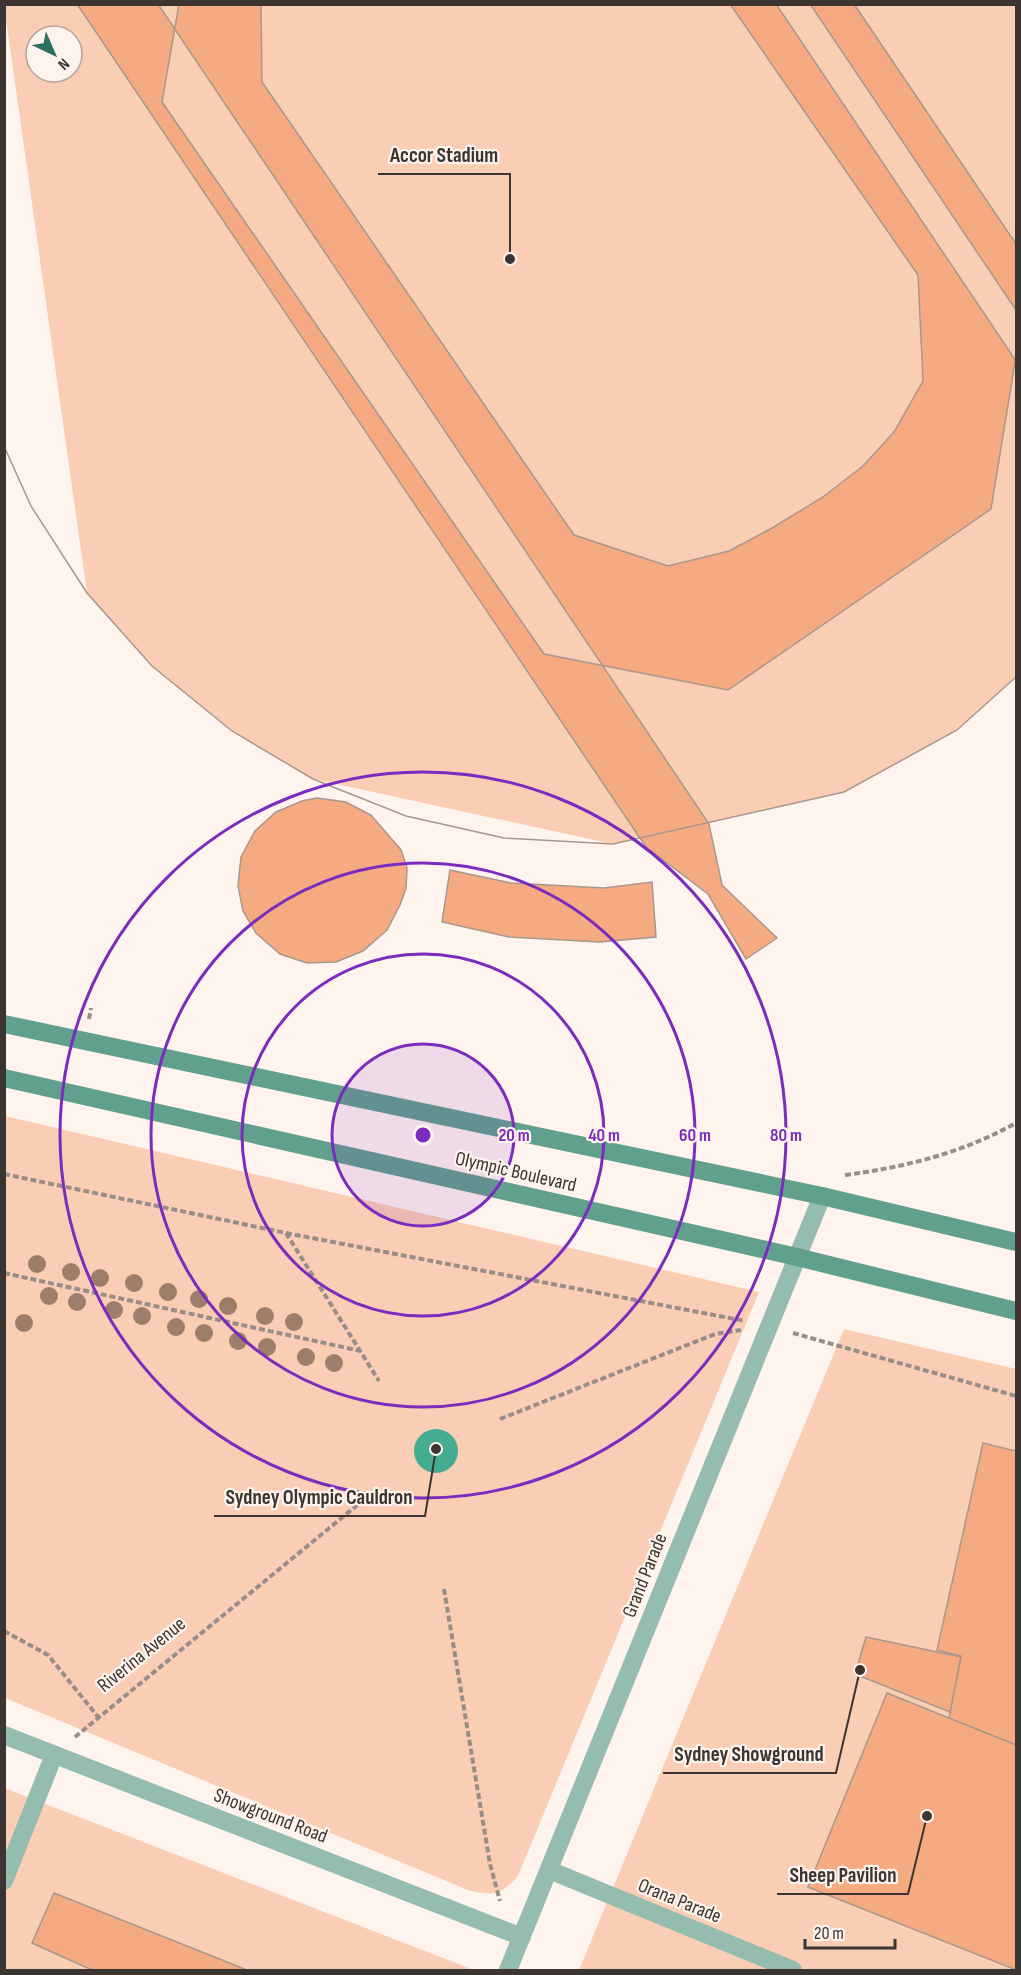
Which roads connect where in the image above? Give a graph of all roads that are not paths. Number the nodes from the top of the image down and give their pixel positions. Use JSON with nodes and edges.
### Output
{"nodes":[{"id":1,"x":4,"y":1024,"type":"edge"},
{"id":2,"x":4,"y":1078,"type":"edge"},
{"id":3,"x":822,"y":1196,"type":"junction"},
{"id":4,"x":1017,"y":1242,"type":"edge"},
{"id":5,"x":797,"y":1257,"type":"junction"},
{"id":6,"x":1017,"y":1311,"type":"edge"},
{"id":7,"x":4,"y":1735,"type":"edge"},
{"id":8,"x":54,"y":1755,"type":"junction"},
{"id":9,"x":549,"y":1870,"type":"junction"},
{"id":10,"x":4,"y":1881,"type":"edge"},
{"id":11,"x":522,"y":1937,"type":"junction"},
{"id":12,"x":508,"y":1971,"type":"edge"},
{"id":13,"x":793,"y":1971,"type":"edge"}],
"edges":[{"from":1,"to":3,"type":"street","name":"Olympic Boulevard"},
{"from":2,"to":5,"type":"street","name":"Olympic Boulevard"},
{"from":3,"to":4,"type":"street","name":"Olympic Boulevard"},
{"from":3,"to":5,"type":"street","name":"Grand Parade"},
{"from":5,"to":6,"type":"street","name":"Olympic Boulevard"},
{"from":5,"to":9,"type":"street","name":"Grand Parade"},
{"from":7,"to":8,"type":"street","name":"Showground Road"},
{"from":8,"to":10,"type":"street"},
{"from":8,"to":11,"type":"street","name":"Showground Road"},
{"from":9,"to":11,"type":"street","name":"Grand Parade"},
{"from":9,"to":13,"type":"street","name":"Orana Parade"},
{"from":11,"to":12,"type":"street","name":"Grand Parade"}]}
